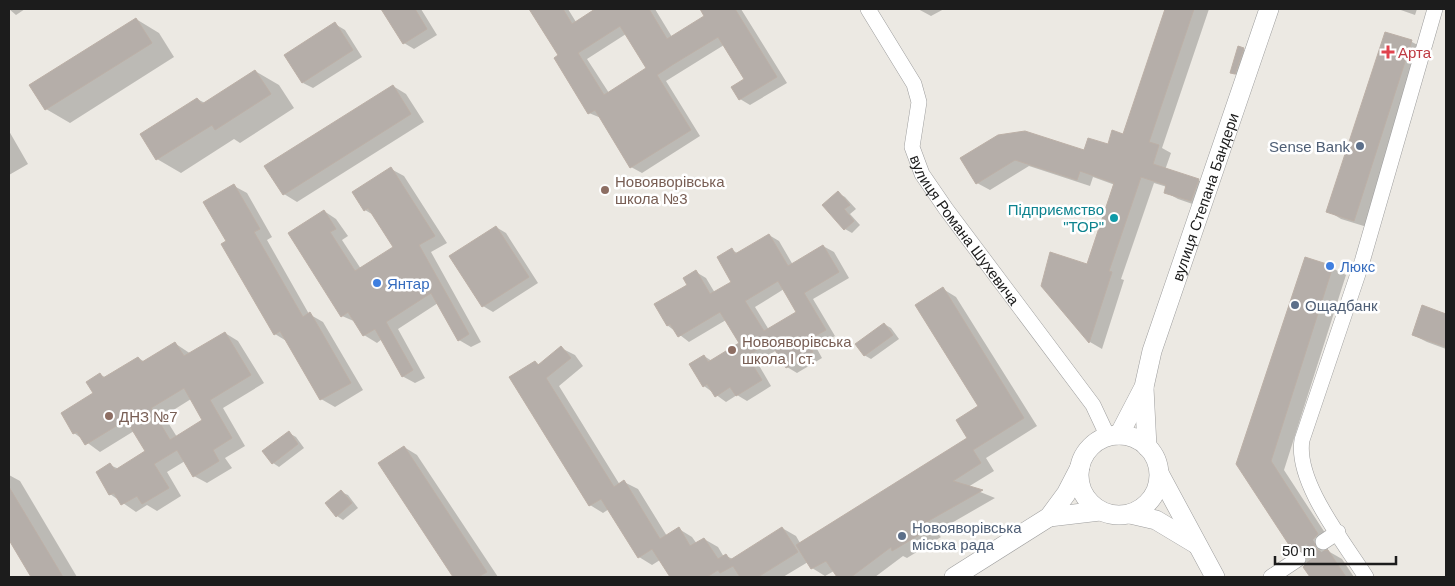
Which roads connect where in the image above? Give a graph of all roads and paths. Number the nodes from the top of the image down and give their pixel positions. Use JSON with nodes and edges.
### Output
{"nodes":[{"id":1,"x":868,"y":9,"type":"edge"},
{"id":2,"x":1268,"y":9,"type":"edge"},
{"id":3,"x":1434,"y":9,"type":"edge"},
{"id":4,"x":1144,"y":387,"type":"junction"},
{"id":5,"x":1114,"y":436,"type":"junction"},
{"id":6,"x":1147,"y":447,"type":"junction"},
{"id":7,"x":1081,"y":466,"type":"junction"},
{"id":8,"x":1160,"y":475,"type":"junction"},
{"id":9,"x":1100,"y":510,"type":"junction"},
{"id":10,"x":1130,"y":514,"type":"junction"},
{"id":11,"x":1049,"y":517,"type":"junction"},
{"id":12,"x":1338,"y":532,"type":"junction"},
{"id":13,"x":1323,"y":542,"type":"tunnel mouth"},
{"id":14,"x":1197,"y":545,"type":"junction"},
{"id":15,"x":1298,"y":559,"type":"tunnel mouth"},
{"id":16,"x":954,"y":577,"type":"edge"},
{"id":17,"x":1215,"y":577,"type":"edge"},
{"id":18,"x":1271,"y":577,"type":"edge"},
{"id":19,"x":1366,"y":577,"type":"edge"}],
"edges":[{"from":1,"to":5,"type":"street","name":"вулиця Романа Шухевича"},
{"from":2,"to":4,"type":"street","name":"вулиця Степана Бандери"},
{"from":3,"to":12,"type":"street"},
{"from":4,"to":5,"type":"street","name":"вулиця Степана Бандери"},
{"from":4,"to":6,"type":"street","name":"вулиця Степана Бандери"},
{"from":5,"to":6,"type":"street"},
{"from":5,"to":7,"type":"street"},
{"from":6,"to":8,"type":"street"},
{"from":7,"to":9,"type":"street"},
{"from":7,"to":11,"type":"street"},
{"from":8,"to":10,"type":"street"},
{"from":8,"to":14,"type":"street"},
{"from":9,"to":10,"type":"street"},
{"from":9,"to":11,"type":"street"},
{"from":10,"to":14,"type":"street"},
{"from":11,"to":16,"type":"street"},
{"from":12,"to":13,"type":"street"},
{"from":12,"to":19,"type":"street"},
{"from":14,"to":17,"type":"street"},
{"from":15,"to":18,"type":"street"}]}
